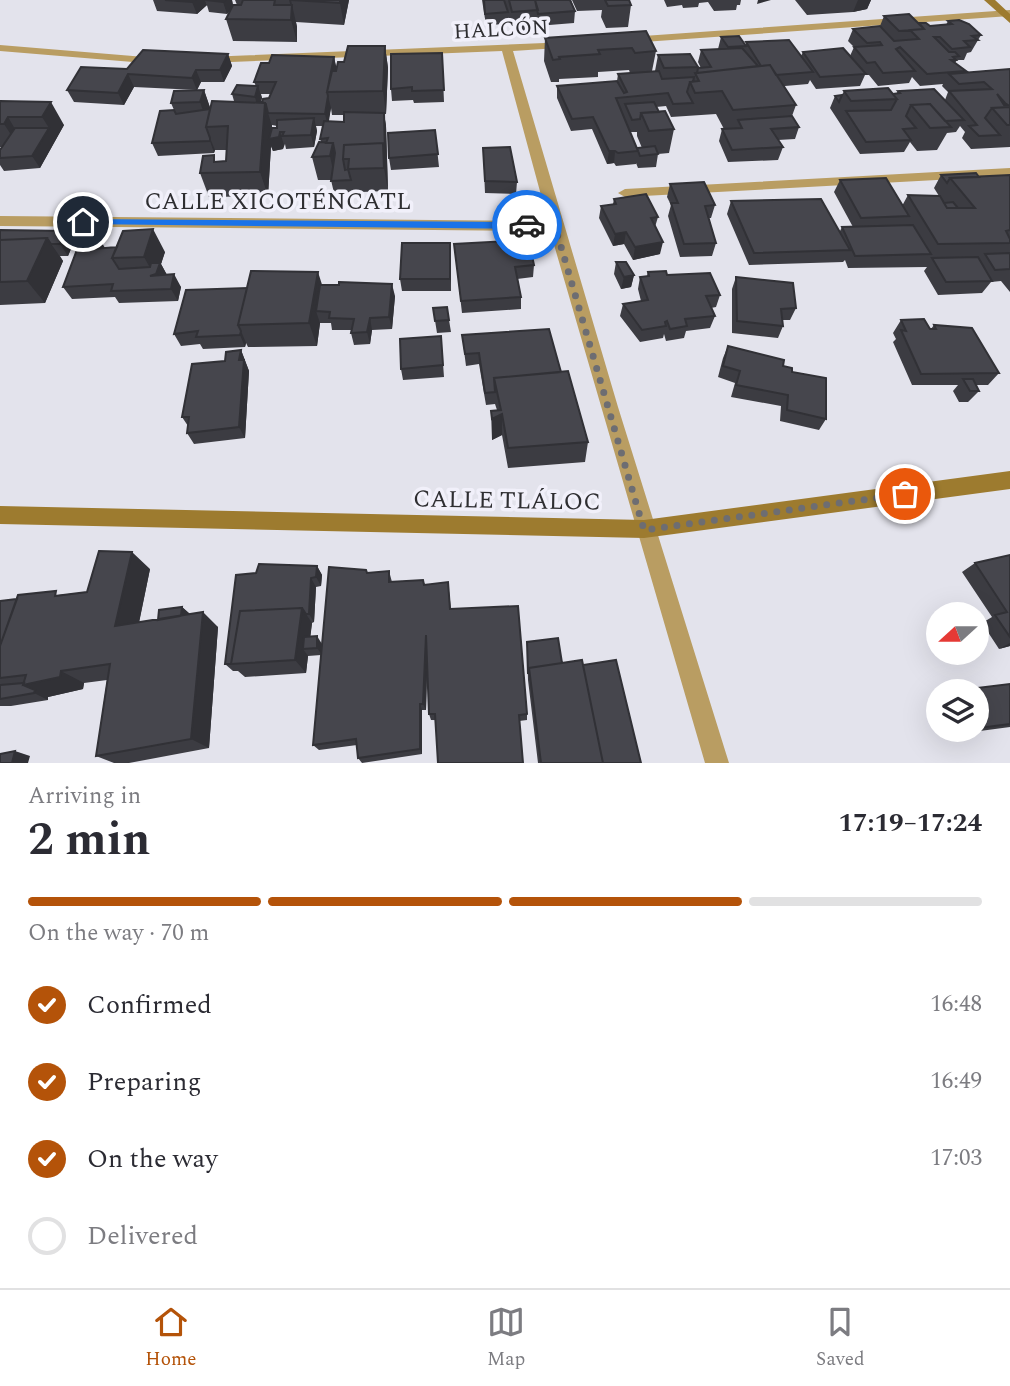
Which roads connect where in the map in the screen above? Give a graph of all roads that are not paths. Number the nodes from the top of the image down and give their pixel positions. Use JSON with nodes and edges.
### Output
{"nodes":[{"id":1,"x":989,"y":0,"type":"edge"},
{"id":2,"x":1008,"y":15,"type":"edge"},
{"id":3,"x":618,"y":41,"type":"edge"},
{"id":4,"x":576,"y":44,"type":"edge"},
{"id":5,"x":0,"y":48,"type":"edge"},
{"id":6,"x":508,"y":49,"type":"junction"},
{"id":7,"x":195,"y":60,"type":"edge"},
{"id":8,"x":168,"y":61,"type":"edge"},
{"id":9,"x":1010,"y":172,"type":"edge"},
{"id":10,"x":625,"y":193,"type":"dead end"},
{"id":11,"x":0,"y":221,"type":"edge"},
{"id":12,"x":555,"y":226,"type":"junction"},
{"id":13,"x":1010,"y":480,"type":"edge"},
{"id":14,"x":0,"y":515,"type":"edge"},
{"id":15,"x":644,"y":530,"type":"junction"},
{"id":16,"x":717,"y":763,"type":"edge"}],
"edges":[{"from":1,"to":2,"type":"street"},
{"from":2,"to":3,"type":"street"},
{"from":4,"to":6,"type":"street","name":"HALCÓN"},
{"from":5,"to":8,"type":"street"},
{"from":6,"to":7,"type":"street","name":"HALCÓN"},
{"from":6,"to":12,"type":"street"},
{"from":9,"to":10,"type":"street"},
{"from":11,"to":12,"type":"street","name":"CALLE XICOTÉNCATL"},
{"from":12,"to":15,"type":"street"},
{"from":13,"to":15,"type":"street","name":"CALLE TLÁLOC"},
{"from":14,"to":15,"type":"street","name":"CALLE TLÁLOC"},
{"from":15,"to":16,"type":"street"}]}
